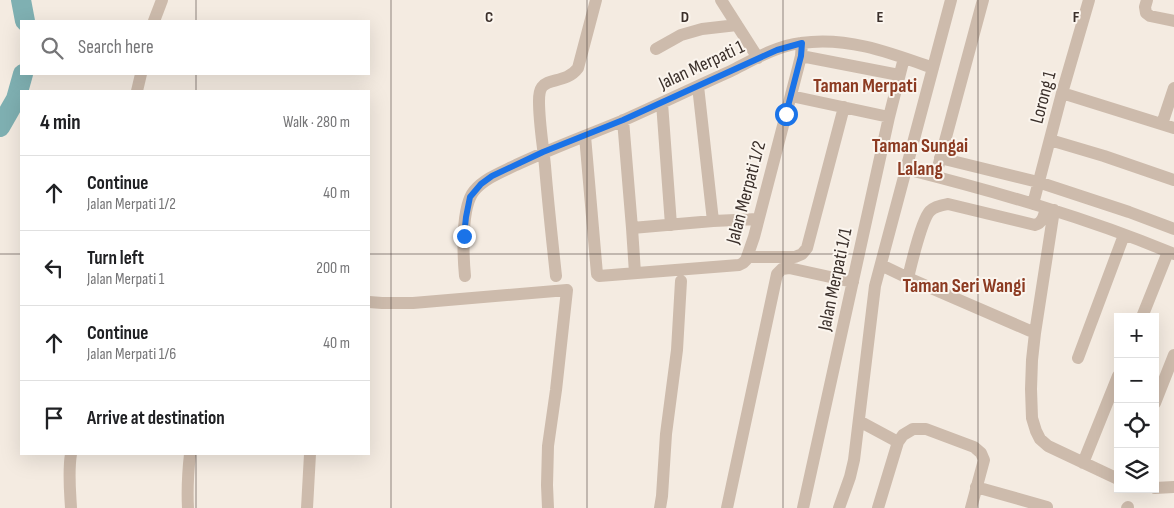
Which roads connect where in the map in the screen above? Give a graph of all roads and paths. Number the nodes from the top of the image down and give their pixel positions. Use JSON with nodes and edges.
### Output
{"nodes":[{"id":1,"x":162,"y":0,"type":"edge"},
{"id":2,"x":596,"y":0,"type":"edge"},
{"id":3,"x":721,"y":0,"type":"edge"},
{"id":4,"x":951,"y":0,"type":"edge"},
{"id":5,"x":982,"y":0,"type":"edge"},
{"id":6,"x":1089,"y":0,"type":"edge"},
{"id":7,"x":1147,"y":0,"type":"edge"},
{"id":8,"x":154,"y":20,"type":"edge"},
{"id":9,"x":1174,"y":21,"type":"edge"},
{"id":10,"x":738,"y":25,"type":"junction"},
{"id":11,"x":656,"y":49,"type":"dead end"},
{"id":12,"x":801,"y":49,"type":"junction"},
{"id":13,"x":758,"y":58,"type":"junction"},
{"id":14,"x":904,"y":58,"type":"junction"},
{"id":15,"x":934,"y":68,"type":"junction"},
{"id":16,"x":141,"y":75,"type":"edge"},
{"id":17,"x":899,"y":75,"type":"junction"},
{"id":18,"x":698,"y":86,"type":"junction"},
{"id":19,"x":1174,"y":88,"type":"edge"},
{"id":20,"x":137,"y":90,"type":"edge"},
{"id":21,"x":1062,"y":93,"type":"junction"},
{"id":22,"x":791,"y":96,"type":"junction"},
{"id":23,"x":662,"y":102,"type":"junction"},
{"id":24,"x":844,"y":107,"type":"junction"},
{"id":25,"x":889,"y":118,"type":"junction"},
{"id":26,"x":623,"y":120,"type":"junction"},
{"id":27,"x":1168,"y":126,"type":"edge"},
{"id":28,"x":585,"y":136,"type":"junction"},
{"id":29,"x":1050,"y":140,"type":"junction"},
{"id":30,"x":543,"y":152,"type":"junction"},
{"id":31,"x":940,"y":158,"type":"junction"},
{"id":32,"x":906,"y":170,"type":"junction"},
{"id":33,"x":935,"y":177,"type":"junction"},
{"id":34,"x":1174,"y":180,"type":"edge"},
{"id":35,"x":1038,"y":182,"type":"junction"},
{"id":36,"x":1033,"y":204,"type":"junction"},
{"id":37,"x":1050,"y":209,"type":"junction"},
{"id":38,"x":758,"y":220,"type":"junction"},
{"id":39,"x":713,"y":221,"type":"junction"},
{"id":40,"x":671,"y":225,"type":"junction"},
{"id":41,"x":632,"y":228,"type":"junction"},
{"id":42,"x":1174,"y":230,"type":"edge"},
{"id":43,"x":1124,"y":235,"type":"junction"},
{"id":44,"x":1171,"y":253,"type":"edge"},
{"id":45,"x":743,"y":262,"type":"junction"},
{"id":46,"x":881,"y":265,"type":"junction"},
{"id":47,"x":635,"y":273,"type":"junction"},
{"id":48,"x":465,"y":276,"type":"dead end"},
{"id":49,"x":556,"y":276,"type":"dead end"},
{"id":50,"x":908,"y":278,"type":"junction"},
{"id":51,"x":681,"y":281,"type":"dead end"},
{"id":52,"x":853,"y":282,"type":"junction"},
{"id":53,"x":370,"y":302,"type":"edge"},
{"id":54,"x":1144,"y":313,"type":"edge"},
{"id":55,"x":1035,"y":333,"type":"junction"},
{"id":56,"x":1174,"y":355,"type":"edge"},
{"id":57,"x":1078,"y":358,"type":"dead end"},
{"id":58,"x":1114,"y":386,"type":"edge"},
{"id":59,"x":1159,"y":393,"type":"edge"},
{"id":60,"x":859,"y":421,"type":"junction"},
{"id":61,"x":898,"y":442,"type":"junction"},
{"id":62,"x":71,"y":455,"type":"edge"},
{"id":63,"x":190,"y":455,"type":"edge"},
{"id":64,"x":310,"y":455,"type":"edge"},
{"id":65,"x":1083,"y":463,"type":"junction"},
{"id":66,"x":1114,"y":477,"type":"edge"},
{"id":67,"x":1174,"y":486,"type":"edge"},
{"id":68,"x":976,"y":488,"type":"junction"},
{"id":69,"x":1159,"y":488,"type":"edge"},
{"id":70,"x":1048,"y":507,"type":"edge"},
{"id":71,"x":71,"y":508,"type":"edge"},
{"id":72,"x":188,"y":508,"type":"edge"},
{"id":73,"x":307,"y":508,"type":"edge"},
{"id":74,"x":548,"y":508,"type":"edge"},
{"id":75,"x":660,"y":508,"type":"edge"},
{"id":76,"x":727,"y":508,"type":"edge"},
{"id":77,"x":803,"y":508,"type":"edge"},
{"id":78,"x":839,"y":508,"type":"edge"},
{"id":79,"x":878,"y":508,"type":"edge"},
{"id":80,"x":971,"y":508,"type":"edge"}],
"edges":[{"from":1,"to":8,"type":"street"},
{"from":2,"to":30,"type":"street"},
{"from":3,"to":10,"type":"street"},
{"from":4,"to":15,"type":"street"},
{"from":5,"to":31,"type":"street"},
{"from":6,"to":21,"type":"street","name":"Lorong 1"},
{"from":7,"to":9,"type":"street"},
{"from":10,"to":11,"type":"street"},
{"from":10,"to":13,"type":"street"},
{"from":12,"to":13,"type":"street","name":"Jalan Merpati 1"},
{"from":12,"to":14,"type":"street","name":"Jalan Merpati 1"},
{"from":12,"to":17,"type":"street"},
{"from":12,"to":22,"type":"street","name":"Jalan Merpati 1/2"},
{"from":13,"to":18,"type":"street","name":"Jalan Merpati 1"},
{"from":14,"to":15,"type":"street","name":"Jalan Merpati 1"},
{"from":14,"to":17,"type":"street","name":"Jalan Merpati 1/1"},
{"from":15,"to":32,"type":"street"},
{"from":16,"to":20,"type":"street"},
{"from":17,"to":25,"type":"street","name":"Jalan Merpati 1/1"},
{"from":18,"to":23,"type":"street","name":"Jalan Merpati 1"},
{"from":18,"to":39,"type":"street"},
{"from":19,"to":27,"type":"street"},
{"from":21,"to":27,"type":"street"},
{"from":21,"to":29,"type":"street","name":"Lorong 1"},
{"from":22,"to":24,"type":"street"},
{"from":22,"to":38,"type":"street","name":"Jalan Merpati 1/2"},
{"from":23,"to":26,"type":"street","name":"Jalan Merpati 1"},
{"from":23,"to":40,"type":"street"},
{"from":24,"to":25,"type":"street"},
{"from":24,"to":45,"type":"street"},
{"from":25,"to":52,"type":"street","name":"Jalan Merpati 1/1"},
{"from":26,"to":28,"type":"street","name":"Jalan Merpati 1"},
{"from":26,"to":41,"type":"street"},
{"from":28,"to":30,"type":"street","name":"Jalan Merpati 1"},
{"from":28,"to":47,"type":"street"},
{"from":29,"to":34,"type":"street"},
{"from":29,"to":35,"type":"street","name":"Lorong 1"},
{"from":30,"to":48,"type":"street","name":"Jalan Merpati 1"},
{"from":30,"to":49,"type":"street"},
{"from":31,"to":33,"type":"street"},
{"from":31,"to":35,"type":"street"},
{"from":32,"to":33,"type":"street"},
{"from":32,"to":46,"type":"street"},
{"from":33,"to":36,"type":"street"},
{"from":35,"to":36,"type":"street","name":"Lorong 1"},
{"from":35,"to":42,"type":"street"},
{"from":36,"to":37,"type":"street"},
{"from":37,"to":43,"type":"street"},
{"from":37,"to":50,"type":"street"},
{"from":37,"to":55,"type":"street"},
{"from":38,"to":39,"type":"street"},
{"from":38,"to":45,"type":"street","name":"Jalan Merpati 1/2"},
{"from":39,"to":40,"type":"street"},
{"from":40,"to":41,"type":"street"},
{"from":41,"to":47,"type":"street"},
{"from":43,"to":44,"type":"street"},
{"from":43,"to":57,"type":"street"},
{"from":44,"to":54,"type":"street"},
{"from":45,"to":47,"type":"street"},
{"from":46,"to":50,"type":"street"},
{"from":46,"to":60,"type":"street"},
{"from":50,"to":55,"type":"street"},
{"from":51,"to":75,"type":"street"},
{"from":52,"to":76,"type":"street"},
{"from":52,"to":77,"type":"street","name":"Jalan Merpati 1/1"},
{"from":53,"to":74,"type":"street"},
{"from":55,"to":65,"type":"street"},
{"from":56,"to":59,"type":"street"},
{"from":58,"to":65,"type":"street"},
{"from":60,"to":61,"type":"street"},
{"from":60,"to":78,"type":"street"},
{"from":61,"to":68,"type":"street"},
{"from":61,"to":79,"type":"street"},
{"from":62,"to":71,"type":"street"},
{"from":63,"to":72,"type":"street"},
{"from":64,"to":73,"type":"street"},
{"from":65,"to":66,"type":"street"},
{"from":67,"to":69,"type":"street"},
{"from":68,"to":70,"type":"street"},
{"from":68,"to":80,"type":"street"}]}
